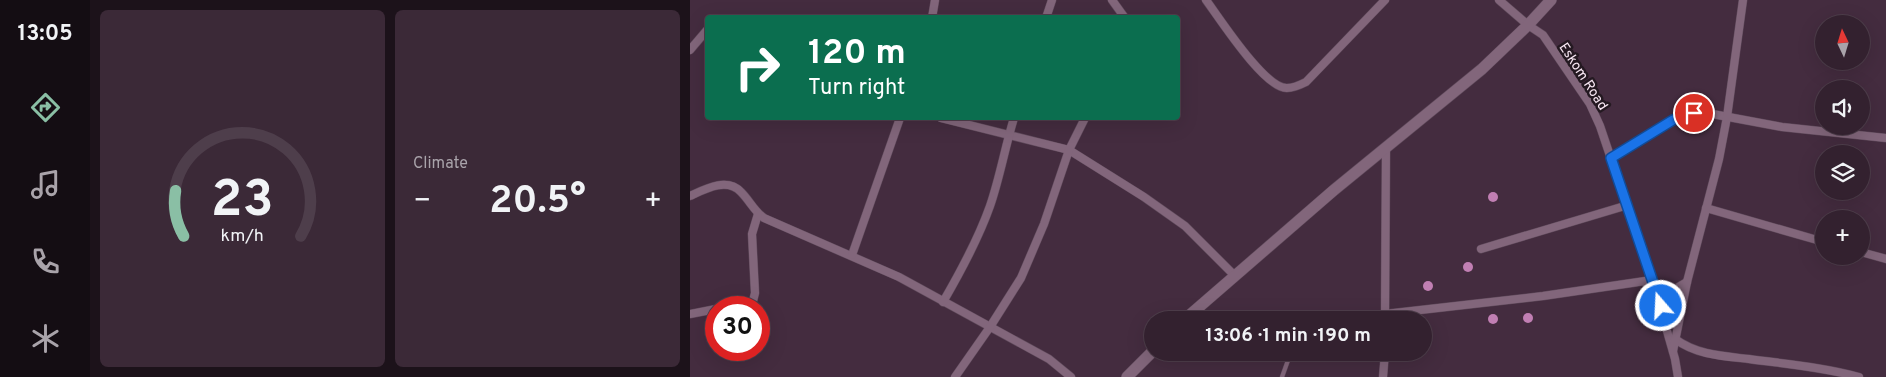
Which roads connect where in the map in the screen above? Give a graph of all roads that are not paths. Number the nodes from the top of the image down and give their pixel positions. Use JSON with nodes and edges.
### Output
{"nodes":[{"id":1,"x":934,"y":0,"type":"edge"},
{"id":2,"x":1052,"y":0,"type":"edge"},
{"id":3,"x":1112,"y":0,"type":"edge"},
{"id":4,"x":1206,"y":0,"type":"edge"},
{"id":5,"x":1384,"y":0,"type":"edge"},
{"id":6,"x":1499,"y":0,"type":"edge"},
{"id":7,"x":1551,"y":0,"type":"edge"},
{"id":8,"x":1743,"y":0,"type":"edge"},
{"id":9,"x":932,"y":15,"type":"edge"},
{"id":10,"x":1047,"y":15,"type":"edge"},
{"id":11,"x":1122,"y":15,"type":"edge"},
{"id":12,"x":1528,"y":25,"type":"junction"},
{"id":13,"x":705,"y":32,"type":"edge"},
{"id":14,"x":690,"y":50,"type":"edge"},
{"id":15,"x":1727,"y":117,"type":"junction"},
{"id":16,"x":899,"y":120,"type":"edge"},
{"id":17,"x":950,"y":120,"type":"edge"},
{"id":18,"x":1013,"y":120,"type":"edge"},
{"id":19,"x":1084,"y":120,"type":"edge"},
{"id":20,"x":1009,"y":134,"type":"junction"},
{"id":21,"x":1886,"y":138,"type":"edge"},
{"id":22,"x":1386,"y":147,"type":"junction"},
{"id":23,"x":1069,"y":150,"type":"junction"},
{"id":24,"x":1611,"y":158,"type":"junction"},
{"id":25,"x":690,"y":196,"type":"edge"},
{"id":26,"x":1628,"y":205,"type":"junction"},
{"id":27,"x":1706,"y":208,"type":"junction"},
{"id":28,"x":758,"y":214,"type":"junction"},
{"id":29,"x":1815,"y":239,"type":"edge"},
{"id":30,"x":1481,"y":249,"type":"dead end"},
{"id":31,"x":852,"y":255,"type":"junction"},
{"id":32,"x":1870,"y":255,"type":"edge"},
{"id":33,"x":1886,"y":259,"type":"edge"},
{"id":34,"x":1235,"y":276,"type":"junction"},
{"id":35,"x":1652,"y":280,"type":"junction"},
{"id":36,"x":1687,"y":282,"type":"junction"},
{"id":37,"x":1656,"y":289,"type":"junction"},
{"id":38,"x":755,"y":296,"type":"edge"},
{"id":39,"x":943,"y":302,"type":"junction"},
{"id":40,"x":705,"y":311,"type":"edge"},
{"id":41,"x":1194,"y":311,"type":"edge"},
{"id":42,"x":1385,"y":311,"type":"edge"},
{"id":43,"x":1430,"y":311,"type":"edge"},
{"id":44,"x":690,"y":314,"type":"edge"},
{"id":45,"x":990,"y":327,"type":"junction"},
{"id":46,"x":1676,"y":339,"type":"junction"},
{"id":47,"x":1673,"y":352,"type":"junction"},
{"id":48,"x":1144,"y":360,"type":"edge"},
{"id":49,"x":1288,"y":361,"type":"edge"},
{"id":50,"x":1384,"y":361,"type":"edge"},
{"id":51,"x":955,"y":377,"type":"edge"},
{"id":52,"x":1071,"y":377,"type":"edge"},
{"id":53,"x":1127,"y":377,"type":"edge"},
{"id":54,"x":1282,"y":377,"type":"edge"},
{"id":55,"x":1383,"y":377,"type":"edge"},
{"id":56,"x":1678,"y":377,"type":"edge"},
{"id":57,"x":1859,"y":377,"type":"edge"}],
"edges":[{"from":1,"to":9,"type":"street"},
{"from":2,"to":10,"type":"street"},
{"from":3,"to":11,"type":"street"},
{"from":4,"to":5,"type":"street"},
{"from":6,"to":12,"type":"street","name":"Eskom Road"},
{"from":7,"to":12,"type":"street"},
{"from":8,"to":15,"type":"street"},
{"from":12,"to":22,"type":"street"},
{"from":12,"to":24,"type":"street","name":"Eskom Road"},
{"from":13,"to":14,"type":"street"},
{"from":15,"to":21,"type":"street"},
{"from":15,"to":24,"type":"street"},
{"from":15,"to":27,"type":"street"},
{"from":16,"to":31,"type":"street"},
{"from":17,"to":20,"type":"street"},
{"from":18,"to":20,"type":"street"},
{"from":19,"to":23,"type":"street"},
{"from":20,"to":23,"type":"street"},
{"from":20,"to":39,"type":"street"},
{"from":22,"to":34,"type":"street"},
{"from":22,"to":42,"type":"street"},
{"from":23,"to":34,"type":"street"},
{"from":23,"to":45,"type":"street"},
{"from":24,"to":26,"type":"street","name":"Eskom Road"},
{"from":25,"to":28,"type":"street"},
{"from":26,"to":30,"type":"street"},
{"from":26,"to":35,"type":"street","name":"Eskom Road"},
{"from":27,"to":29,"type":"street"},
{"from":27,"to":36,"type":"street"},
{"from":28,"to":31,"type":"street"},
{"from":28,"to":38,"type":"street"},
{"from":31,"to":39,"type":"street"},
{"from":32,"to":33,"type":"street"},
{"from":34,"to":41,"type":"street"},
{"from":35,"to":37,"type":"street","name":"Eskom Road"},
{"from":35,"to":43,"type":"street"},
{"from":36,"to":37,"type":"street"},
{"from":36,"to":46,"type":"street"},
{"from":37,"to":47,"type":"street","name":"Eskom Road"},
{"from":39,"to":45,"type":"street"},
{"from":40,"to":44,"type":"street"},
{"from":45,"to":51,"type":"street"},
{"from":45,"to":52,"type":"street"},
{"from":46,"to":47,"type":"street"},
{"from":46,"to":57,"type":"street"},
{"from":47,"to":56,"type":"street","name":"Eskom Road"},
{"from":48,"to":53,"type":"street"},
{"from":49,"to":54,"type":"lane"},
{"from":50,"to":55,"type":"street"}]}
